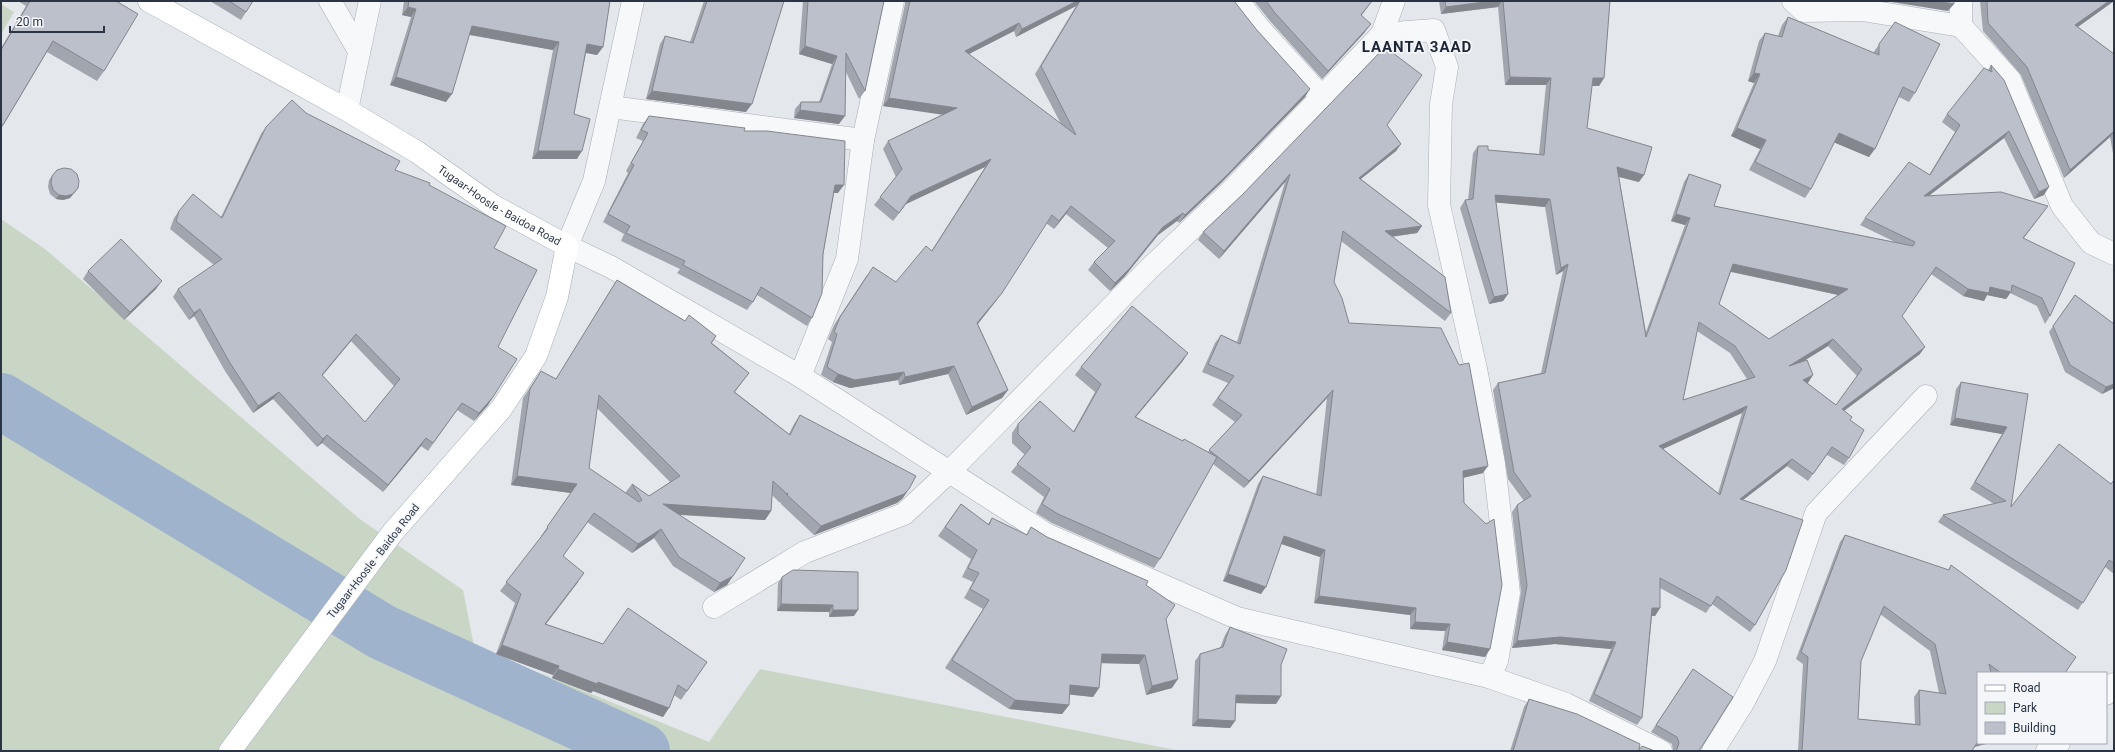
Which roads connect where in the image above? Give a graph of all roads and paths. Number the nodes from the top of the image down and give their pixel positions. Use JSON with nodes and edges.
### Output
{"nodes":[{"id":1,"x":149,"y":1,"type":"edge"},
{"id":2,"x":330,"y":1,"type":"edge"},
{"id":3,"x":370,"y":1,"type":"edge"},
{"id":4,"x":633,"y":1,"type":"edge"},
{"id":5,"x":893,"y":1,"type":"edge"},
{"id":6,"x":1238,"y":1,"type":"edge"},
{"id":7,"x":1394,"y":1,"type":"edge"},
{"id":8,"x":1793,"y":1,"type":"edge"},
{"id":9,"x":1961,"y":1,"type":"edge"},
{"id":10,"x":1961,"y":26,"type":"junction"},
{"id":11,"x":1382,"y":34,"type":"junction"},
{"id":12,"x":359,"y":51,"type":"junction"},
{"id":13,"x":1322,"y":97,"type":"junction"},
{"id":14,"x":611,"y":107,"type":"junction"},
{"id":15,"x":346,"y":110,"type":"junction"},
{"id":16,"x":863,"y":140,"type":"junction"},
{"id":17,"x":567,"y":246,"type":"junction"},
{"id":18,"x":2114,"y":254,"type":"edge"},
{"id":19,"x":800,"y":376,"type":"junction"},
{"id":20,"x":1926,"y":396,"type":"dead end"},
{"id":21,"x":949,"y":472,"type":"junction"},
{"id":22,"x":714,"y":607,"type":"dead end"},
{"id":23,"x":1489,"y":677,"type":"junction"},
{"id":24,"x":2114,"y":684,"type":"edge"},
{"id":25,"x":2107,"y":693,"type":"edge"},
{"id":26,"x":2058,"y":744,"type":"edge"},
{"id":27,"x":230,"y":751,"type":"edge"},
{"id":28,"x":1661,"y":751,"type":"edge"},
{"id":29,"x":1713,"y":751,"type":"edge"},
{"id":30,"x":2047,"y":751,"type":"edge"}],
"edges":[{"from":1,"to":15,"type":"main road","name":"Tugaar-Hoosle - Baidoa Road"},
{"from":2,"to":12,"type":"street"},
{"from":3,"to":12,"type":"street"},
{"from":4,"to":14,"type":"street"},
{"from":5,"to":16,"type":"street"},
{"from":6,"to":13,"type":"street"},
{"from":7,"to":11,"type":"street"},
{"from":8,"to":10,"type":"street"},
{"from":9,"to":10,"type":"street"},
{"from":10,"to":18,"type":"street"},
{"from":11,"to":13,"type":"street"},
{"from":11,"to":23,"type":"street"},
{"from":12,"to":15,"type":"street"},
{"from":13,"to":21,"type":"street"},
{"from":14,"to":16,"type":"street"},
{"from":14,"to":17,"type":"street"},
{"from":15,"to":17,"type":"main road","name":"Tugaar-Hoosle - Baidoa Road"},
{"from":16,"to":19,"type":"street"},
{"from":17,"to":19,"type":"street"},
{"from":17,"to":27,"type":"main road","name":"Tugaar-Hoosle - Baidoa Road"},
{"from":19,"to":21,"type":"street"},
{"from":20,"to":29,"type":"street"},
{"from":21,"to":22,"type":"street"},
{"from":21,"to":23,"type":"street"},
{"from":23,"to":28,"type":"street"},
{"from":24,"to":25,"type":"street"},
{"from":26,"to":30,"type":"street"}]}
